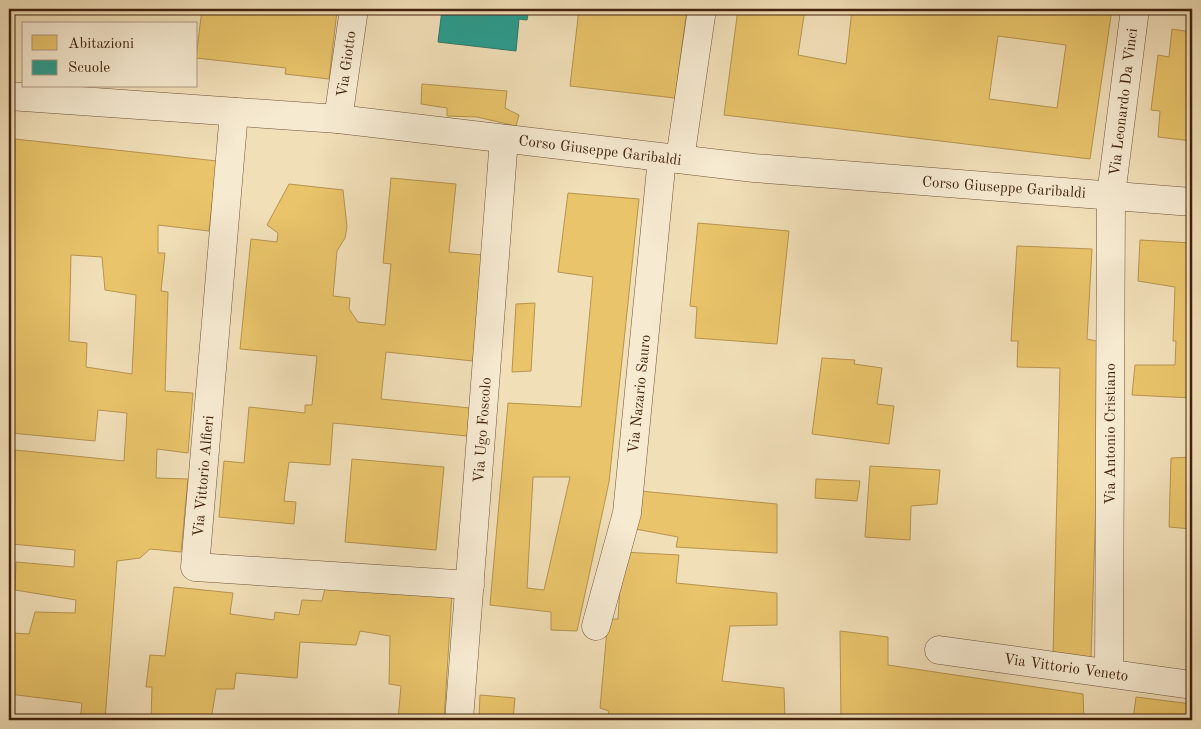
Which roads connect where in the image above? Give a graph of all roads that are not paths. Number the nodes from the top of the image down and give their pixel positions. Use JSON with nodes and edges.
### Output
{"nodes":[{"id":1,"x":354,"y":9,"type":"edge"},
{"id":2,"x":702,"y":9,"type":"edge"},
{"id":3,"x":1135,"y":9,"type":"edge"},
{"id":4,"x":9,"y":96,"type":"edge"},
{"id":5,"x":234,"y":112,"type":"junction"},
{"id":6,"x":338,"y":119,"type":"junction"},
{"id":7,"x":504,"y":139,"type":"junction"},
{"id":8,"x":671,"y":159,"type":"junction"},
{"id":9,"x":1112,"y":184,"type":"junction"},
{"id":10,"x":1192,"y":202,"type":"edge"},
{"id":11,"x":470,"y":585,"type":"junction"},
{"id":12,"x":596,"y":626,"type":"dead end"},
{"id":13,"x":940,"y":650,"type":"dead end"},
{"id":14,"x":1109,"y":673,"type":"junction"},
{"id":15,"x":1192,"y":685,"type":"edge"},
{"id":16,"x":459,"y":720,"type":"edge"}],
"edges":[{"from":1,"to":6,"type":"street","name":"Via Giotto"},
{"from":2,"to":8,"type":"street","name":"Via Nazario Sauro"},
{"from":3,"to":9,"type":"street","name":"Via Leonardo Da Vinci"},
{"from":4,"to":5,"type":"street","name":"Corso Giuseppe Garibaldi"},
{"from":5,"to":6,"type":"street","name":"Corso Giuseppe Garibaldi"},
{"from":5,"to":11,"type":"street","name":"Via Vittorio Alfieri"},
{"from":6,"to":7,"type":"street","name":"Corso Giuseppe Garibaldi"},
{"from":7,"to":8,"type":"street","name":"Corso Giuseppe Garibaldi"},
{"from":7,"to":11,"type":"street","name":"Via Ugo Foscolo"},
{"from":8,"to":9,"type":"street","name":"Corso Giuseppe Garibaldi"},
{"from":8,"to":12,"type":"street","name":"Via Nazario Sauro"},
{"from":9,"to":10,"type":"street","name":"Corso Giuseppe Garibaldi"},
{"from":9,"to":14,"type":"street","name":"Via Antonio Cristiano"},
{"from":11,"to":16,"type":"street","name":"Via Ugo Foscolo"},
{"from":13,"to":14,"type":"street","name":"Via Vittorio Veneto"},
{"from":14,"to":15,"type":"street","name":"Via Vittorio Veneto"}]}
